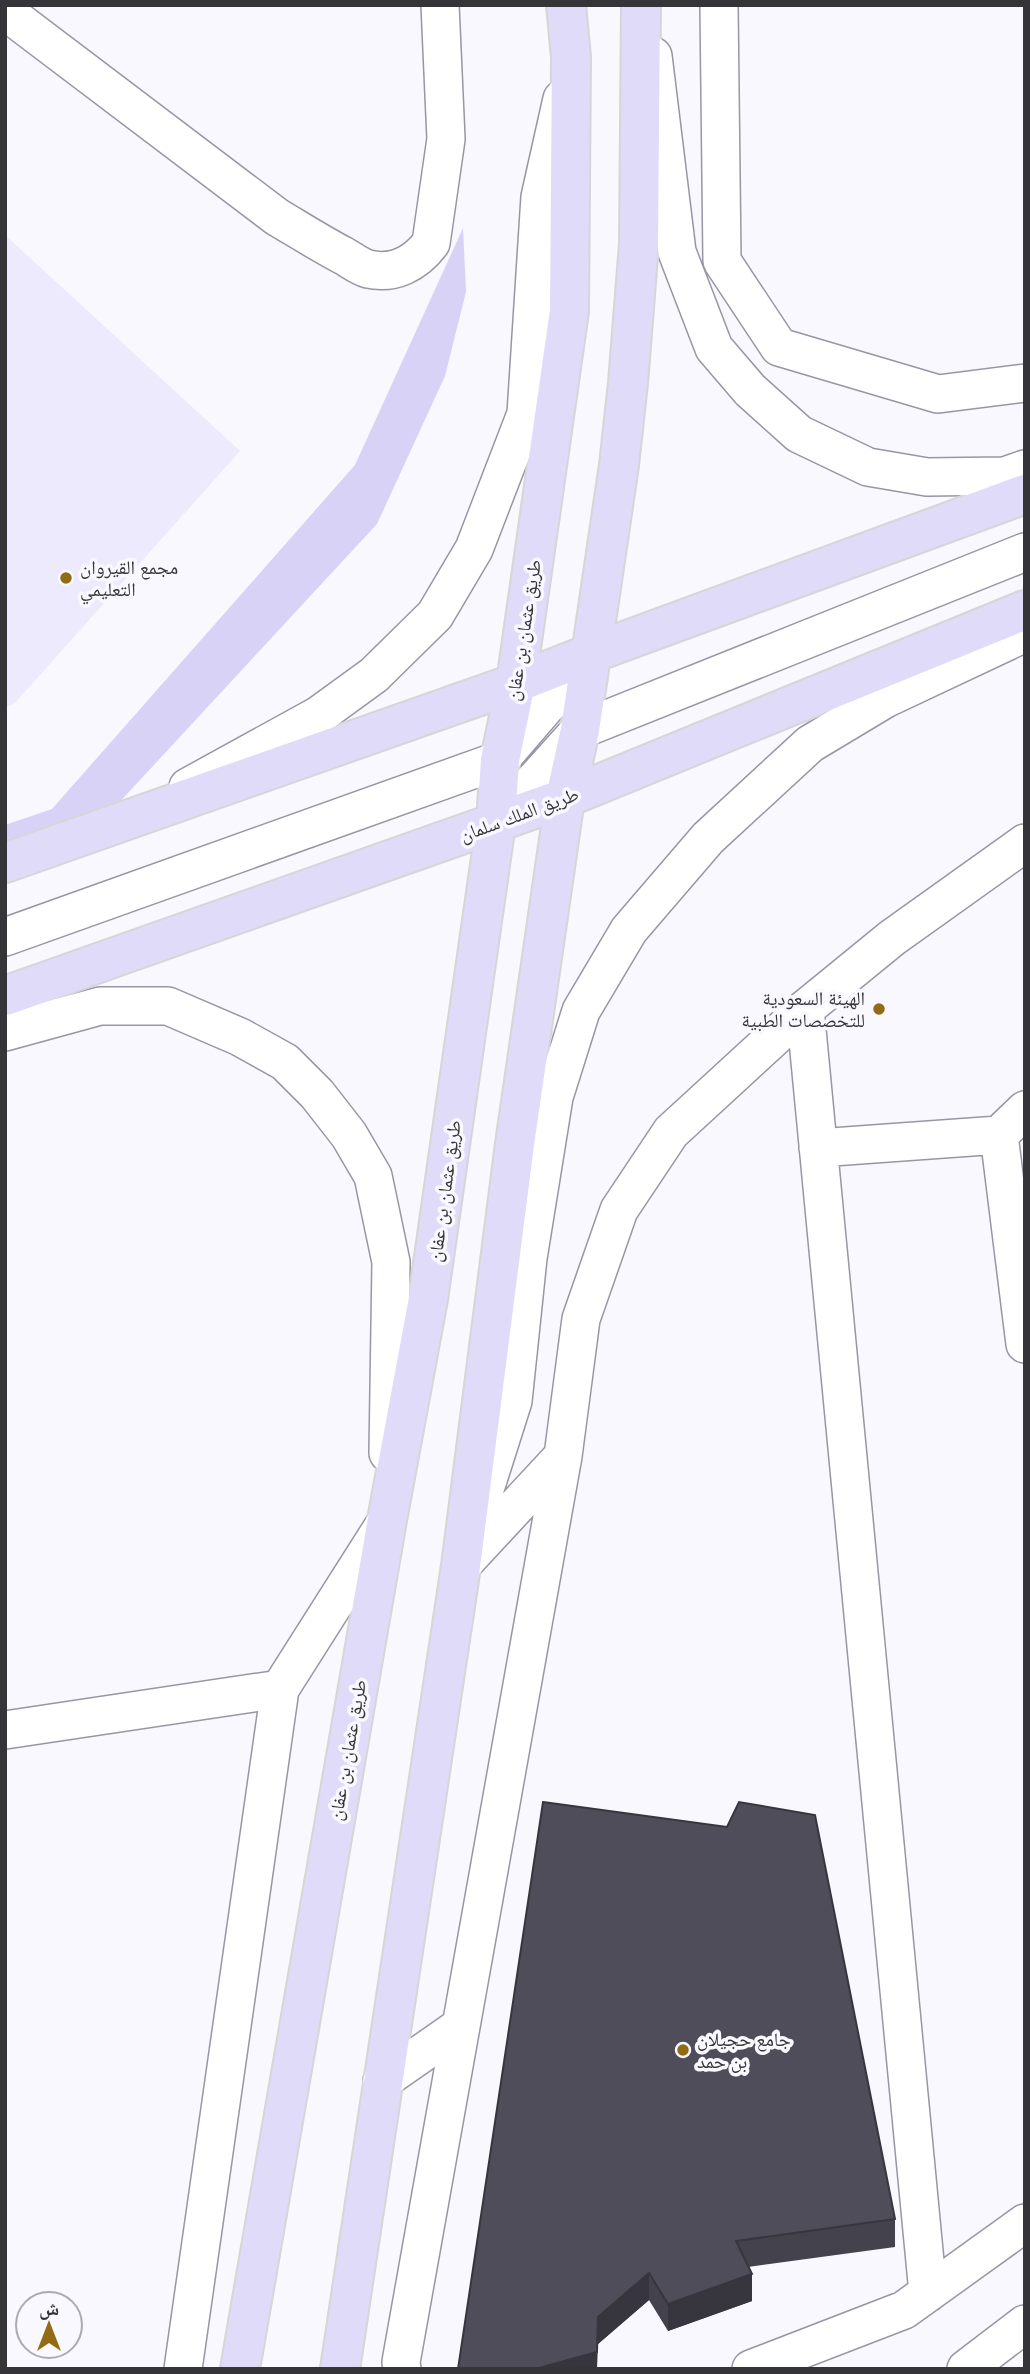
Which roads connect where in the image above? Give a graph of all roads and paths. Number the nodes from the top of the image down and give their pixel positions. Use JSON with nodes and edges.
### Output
{"nodes":[{"id":1,"x":440,"y":5,"type":"edge"},
{"id":2,"x":566,"y":5,"type":"edge"},
{"id":3,"x":641,"y":5,"type":"edge"},
{"id":4,"x":647,"y":5,"type":"edge"},
{"id":5,"x":719,"y":5,"type":"edge"},
{"id":6,"x":5,"y":11,"type":"edge"},
{"id":7,"x":571,"y":57,"type":"junction"},
{"id":8,"x":1025,"y":383,"type":"edge"},
{"id":9,"x":1025,"y":469,"type":"edge"},
{"id":10,"x":1025,"y":494,"type":"edge"},
{"id":11,"x":1025,"y":552,"type":"edge"},
{"id":12,"x":1025,"y":610,"type":"edge"},
{"id":13,"x":1025,"y":633,"type":"edge"},
{"id":14,"x":592,"y":653,"type":"junction"},
{"id":15,"x":516,"y":683,"type":"junction"},
{"id":16,"x":580,"y":730,"type":"junction"},
{"id":17,"x":500,"y":760,"type":"junction"},
{"id":18,"x":565,"y":798,"type":"junction"},
{"id":19,"x":128,"y":820,"type":"junction"},
{"id":20,"x":496,"y":823,"type":"junction"},
{"id":21,"x":1025,"y":843,"type":"edge"},
{"id":22,"x":5,"y":863,"type":"edge"},
{"id":23,"x":5,"y":937,"type":"edge"},
{"id":24,"x":5,"y":996,"type":"edge"},
{"id":25,"x":805,"y":1009,"type":"junction"},
{"id":26,"x":5,"y":1032,"type":"edge"},
{"id":27,"x":1025,"y":1110,"type":"edge"},
{"id":28,"x":999,"y":1135,"type":"junction"},
{"id":29,"x":818,"y":1148,"type":"junction"},
{"id":30,"x":1025,"y":1344,"type":"edge"},
{"id":31,"x":563,"y":1456,"type":"junction"},
{"id":32,"x":387,"y":1520,"type":"junction"},
{"id":33,"x":461,"y":1566,"type":"junction"},
{"id":34,"x":280,"y":1689,"type":"junction"},
{"id":35,"x":5,"y":1730,"type":"edge"},
{"id":36,"x":461,"y":2026,"type":"junction"},
{"id":37,"x":382,"y":2081,"type":"junction"},
{"id":38,"x":1025,"y":2223,"type":"edge"},
{"id":39,"x":928,"y":2293,"type":"junction"},
{"id":40,"x":1025,"y":2324,"type":"edge"},
{"id":41,"x":183,"y":2369,"type":"edge"},
{"id":42,"x":240,"y":2369,"type":"edge"},
{"id":43,"x":340,"y":2369,"type":"edge"},
{"id":44,"x":402,"y":2369,"type":"edge"},
{"id":45,"x":751,"y":2369,"type":"edge"},
{"id":46,"x":966,"y":2369,"type":"edge"}],
"edges":[{"from":1,"to":6,"type":"street"},
{"from":2,"to":7,"type":"main road","name":"طريق عثمان بن عفان"},
{"from":3,"to":14,"type":"main road"},
{"from":4,"to":9,"type":"street"},
{"from":5,"to":8,"type":"street"},
{"from":7,"to":15,"type":"main road","name":"طريق عثمان بن عفان"},
{"from":7,"to":19,"type":"street"},
{"from":10,"to":14,"type":"main road"},
{"from":11,"to":16,"type":"street"},
{"from":12,"to":18,"type":"main road","name":"طريق الملك سلمان"},
{"from":13,"to":33,"type":"street"},
{"from":14,"to":15,"type":"main road"},
{"from":14,"to":16,"type":"main road"},
{"from":14,"to":17,"type":"street"},
{"from":15,"to":17,"type":"main road","name":"طريق عثمان بن عفان"},
{"from":15,"to":19,"type":"main road"},
{"from":16,"to":18,"type":"main road"},
{"from":16,"to":20,"type":"street"},
{"from":17,"to":20,"type":"main road","name":"طريق عثمان بن عفان"},
{"from":17,"to":23,"type":"street"},
{"from":18,"to":20,"type":"main road","name":"طريق الملك سلمان"},
{"from":18,"to":33,"type":"main road"},
{"from":19,"to":22,"type":"main road"},
{"from":20,"to":24,"type":"main road","name":"طريق الملك سلمان"},
{"from":20,"to":32,"type":"main road","name":"طريق عثمان بن عفان"},
{"from":21,"to":25,"type":"street"},
{"from":25,"to":29,"type":"street"},
{"from":25,"to":31,"type":"street"},
{"from":26,"to":32,"type":"street"},
{"from":27,"to":28,"type":"street"},
{"from":28,"to":29,"type":"street"},
{"from":28,"to":30,"type":"street"},
{"from":29,"to":39,"type":"street"},
{"from":31,"to":33,"type":"street"},
{"from":31,"to":36,"type":"street"},
{"from":32,"to":34,"type":"street"},
{"from":32,"to":42,"type":"main road","name":"طريق عثمان بن عفان"},
{"from":33,"to":37,"type":"main road"},
{"from":34,"to":35,"type":"street"},
{"from":34,"to":41,"type":"street"},
{"from":36,"to":37,"type":"street"},
{"from":36,"to":44,"type":"street"},
{"from":37,"to":43,"type":"main road"},
{"from":38,"to":39,"type":"street"},
{"from":39,"to":45,"type":"street"},
{"from":40,"to":46,"type":"street"}]}
